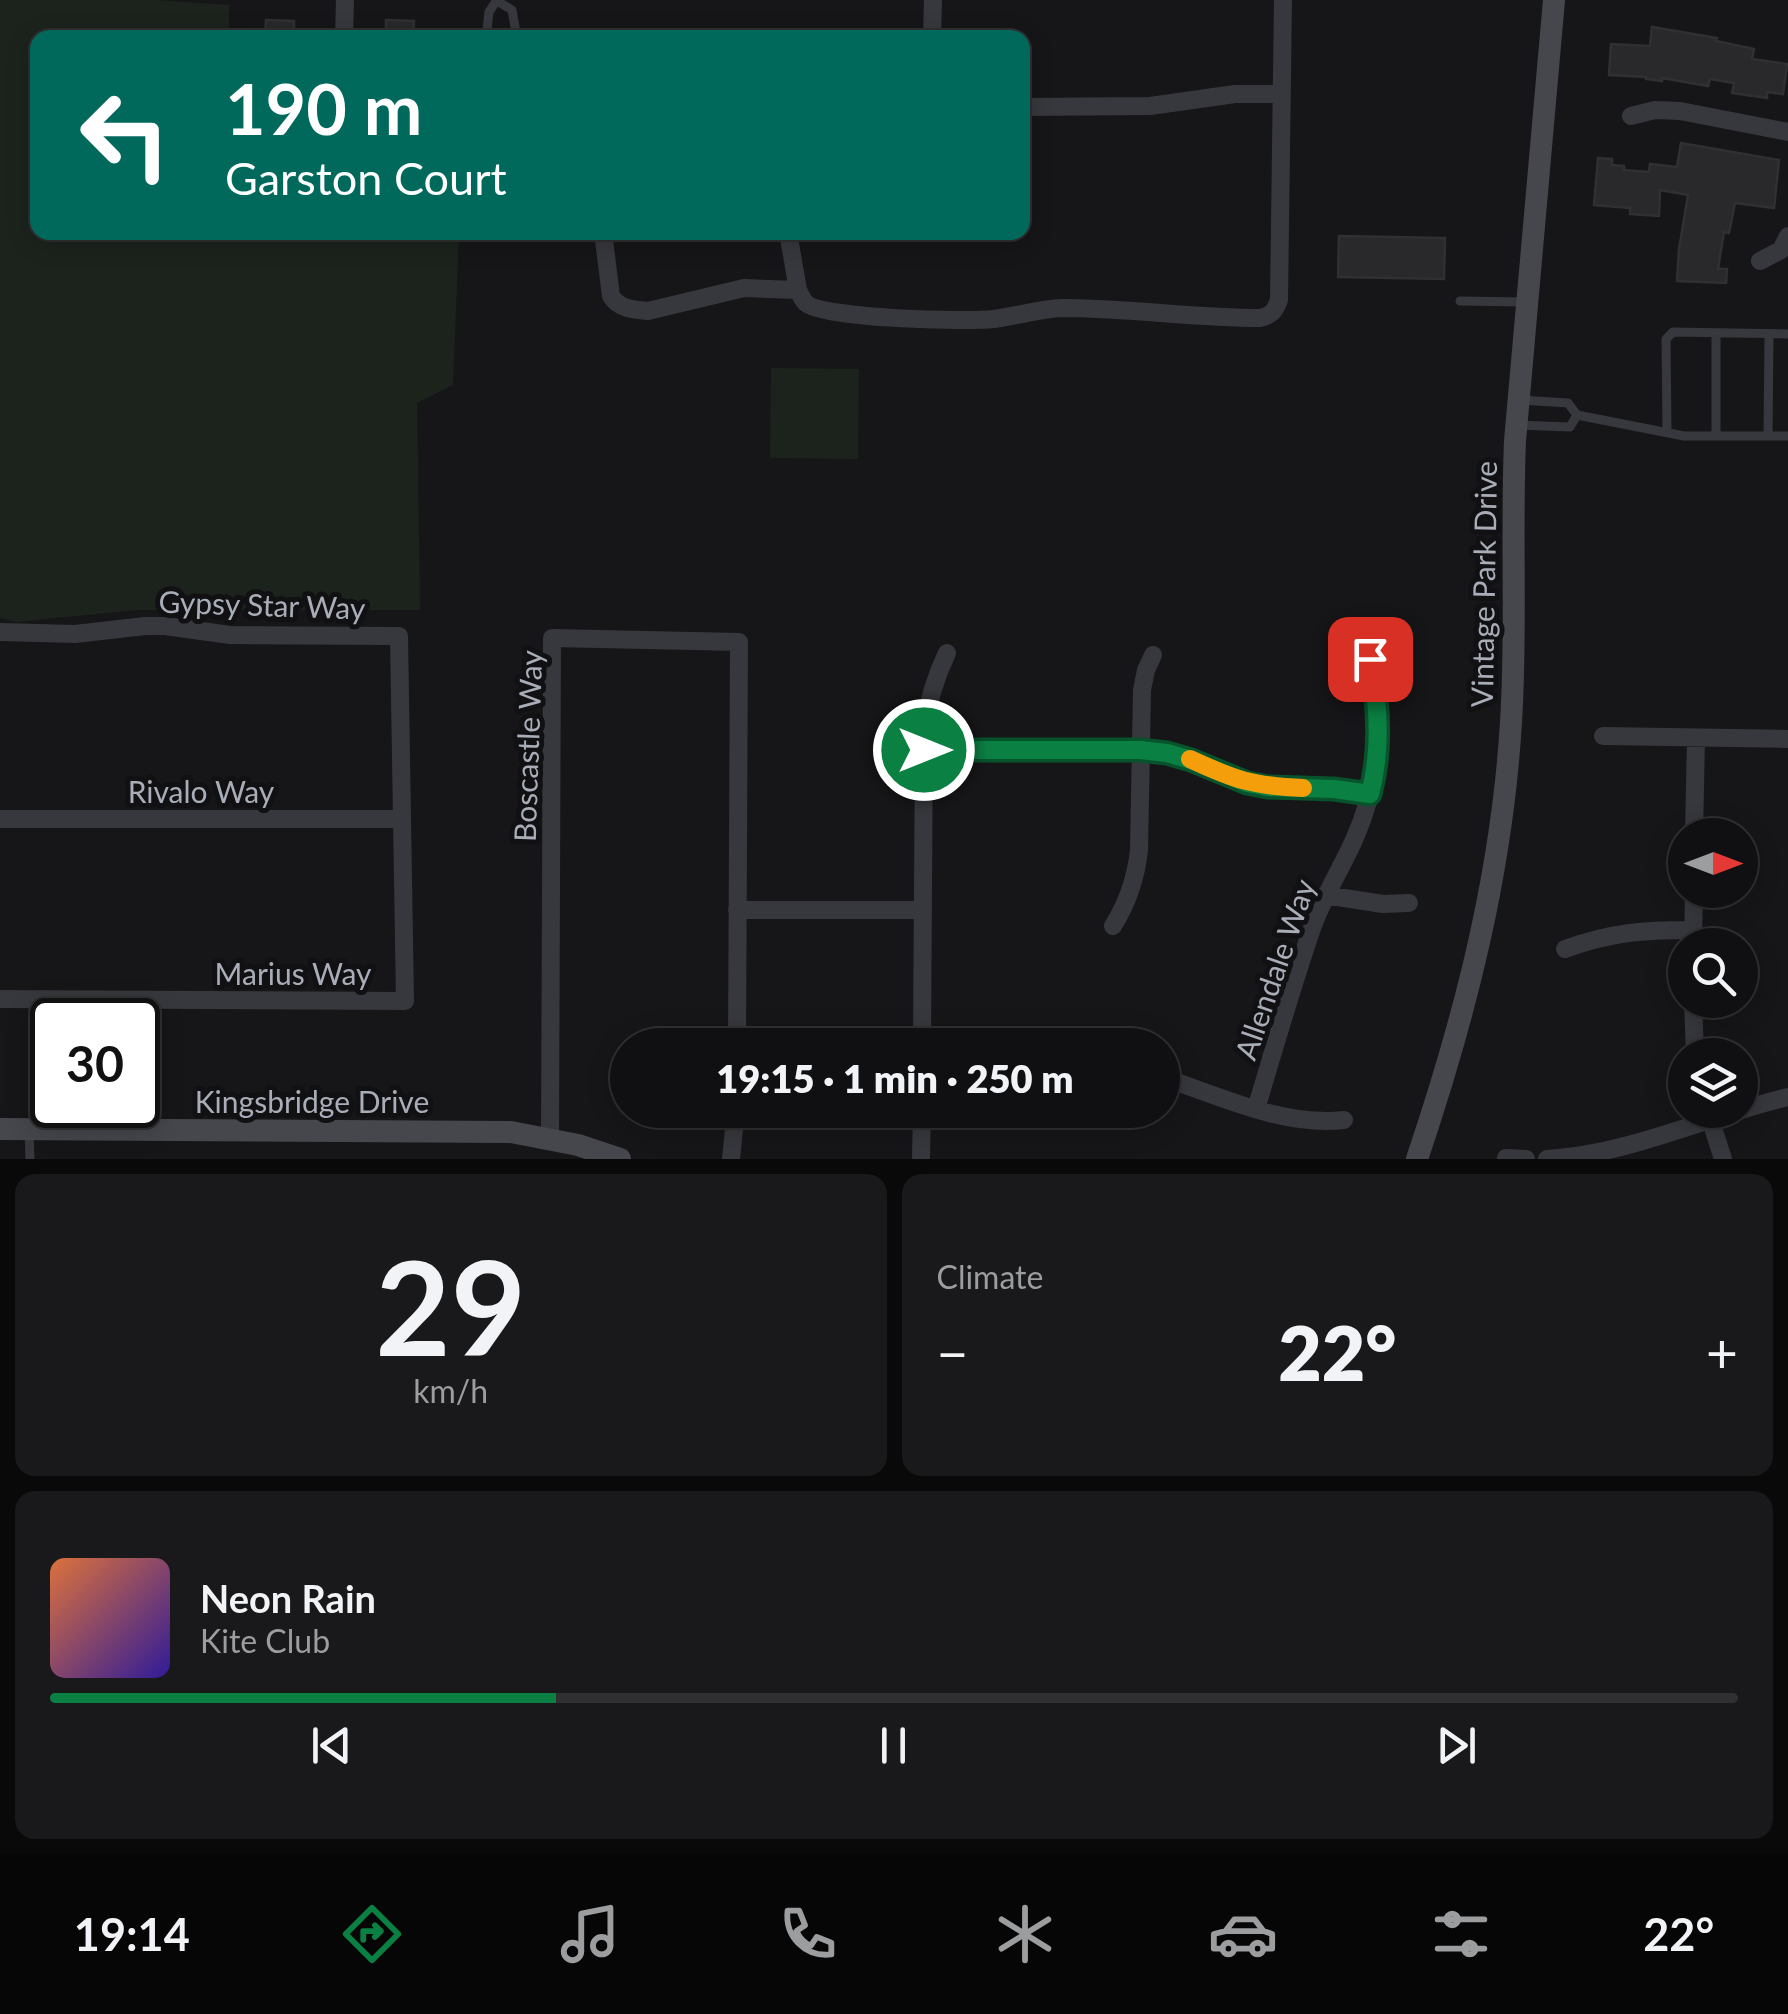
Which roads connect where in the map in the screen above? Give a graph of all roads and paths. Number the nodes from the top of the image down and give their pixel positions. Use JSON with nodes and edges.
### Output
{"nodes":[{"id":1,"x":345,"y":0,"type":"edge"},
{"id":2,"x":497,"y":0,"type":"edge"},
{"id":3,"x":934,"y":0,"type":"edge"},
{"id":4,"x":1282,"y":0,"type":"edge"},
{"id":5,"x":1554,"y":0,"type":"edge"},
{"id":6,"x":344,"y":30,"type":"edge"},
{"id":7,"x":487,"y":30,"type":"edge"},
{"id":8,"x":515,"y":30,"type":"edge"},
{"id":9,"x":932,"y":30,"type":"edge"},
{"id":10,"x":1281,"y":94,"type":"junction"},
{"id":11,"x":1030,"y":106,"type":"edge"},
{"id":12,"x":1630,"y":116,"type":"dead end"},
{"id":13,"x":1788,"y":132,"type":"edge"},
{"id":14,"x":1788,"y":236,"type":"edge"},
{"id":15,"x":603,"y":240,"type":"edge"},
{"id":16,"x":789,"y":240,"type":"edge"},
{"id":17,"x":1760,"y":261,"type":"dead end"},
{"id":18,"x":798,"y":290,"type":"junction"},
{"id":19,"x":1460,"y":301,"type":"dead end"},
{"id":20,"x":1527,"y":302,"type":"junction"},
{"id":21,"x":1716,"y":333,"type":"junction"},
{"id":22,"x":1769,"y":334,"type":"junction"},
{"id":23,"x":1788,"y":334,"type":"edge"},
{"id":24,"x":1518,"y":400,"type":"junction"},
{"id":25,"x":1577,"y":415,"type":"junction"},
{"id":26,"x":1516,"y":425,"type":"junction"},
{"id":27,"x":1666,"y":432,"type":"junction"},
{"id":28,"x":1716,"y":436,"type":"junction"},
{"id":29,"x":1768,"y":436,"type":"junction"},
{"id":30,"x":1788,"y":436,"type":"edge"},
{"id":31,"x":0,"y":632,"type":"edge"},
{"id":32,"x":946,"y":653,"type":"dead end"},
{"id":33,"x":1153,"y":655,"type":"dead end"},
{"id":34,"x":1370,"y":659,"type":"dead end"},
{"id":35,"x":1602,"y":736,"type":"dead end"},
{"id":36,"x":1696,"y":738,"type":"junction"},
{"id":37,"x":1788,"y":739,"type":"edge"},
{"id":38,"x":924,"y":750,"type":"junction"},
{"id":39,"x":1140,"y":750,"type":"junction"},
{"id":40,"x":1370,"y":794,"type":"junction"},
{"id":41,"x":1694,"y":818,"type":"edge"},
{"id":42,"x":0,"y":819,"type":"edge"},
{"id":43,"x":402,"y":819,"type":"junction"},
{"id":44,"x":1325,"y":895,"type":"junction"},
{"id":45,"x":1409,"y":904,"type":"dead end"},
{"id":46,"x":738,"y":910,"type":"junction"},
{"id":47,"x":923,"y":910,"type":"junction"},
{"id":48,"x":1113,"y":926,"type":"dead end"},
{"id":49,"x":1668,"y":934,"type":"edge"},
{"id":50,"x":1565,"y":948,"type":"dead end"},
{"id":51,"x":0,"y":999,"type":"edge"},
{"id":52,"x":737,"y":1028,"type":"edge"},
{"id":53,"x":922,"y":1028,"type":"edge"},
{"id":54,"x":1180,"y":1083,"type":"edge"},
{"id":55,"x":1788,"y":1097,"type":"edge"},
{"id":56,"x":1758,"y":1104,"type":"edge"},
{"id":57,"x":1256,"y":1108,"type":"junction"},
{"id":58,"x":1344,"y":1120,"type":"dead end"},
{"id":59,"x":734,"y":1128,"type":"edge"},
{"id":60,"x":922,"y":1128,"type":"edge"},
{"id":61,"x":1673,"y":1128,"type":"edge"},
{"id":62,"x":1712,"y":1128,"type":"edge"},
{"id":63,"x":0,"y":1129,"type":"edge"},
{"id":64,"x":29,"y":1130,"type":"junction"},
{"id":65,"x":550,"y":1138,"type":"junction"},
{"id":66,"x":1506,"y":1158,"type":"edge"},
{"id":67,"x":30,"y":1159,"type":"edge"},
{"id":68,"x":620,"y":1159,"type":"edge"},
{"id":69,"x":730,"y":1159,"type":"edge"},
{"id":70,"x":921,"y":1159,"type":"edge"},
{"id":71,"x":1417,"y":1159,"type":"edge"},
{"id":72,"x":1526,"y":1159,"type":"edge"},
{"id":73,"x":1547,"y":1159,"type":"edge"},
{"id":74,"x":1722,"y":1159,"type":"edge"}],
"edges":[{"from":1,"to":6,"type":"street"},
{"from":2,"to":7,"type":"lane"},
{"from":2,"to":8,"type":"lane"},
{"from":3,"to":9,"type":"street"},
{"from":4,"to":10,"type":"street"},
{"from":5,"to":20,"type":"street","name":"Vintage Park Drive"},
{"from":10,"to":11,"type":"street"},
{"from":10,"to":18,"type":"street"},
{"from":12,"to":13,"type":"street"},
{"from":14,"to":17,"type":"street"},
{"from":15,"to":18,"type":"street"},
{"from":16,"to":18,"type":"street"},
{"from":19,"to":20,"type":"lane"},
{"from":20,"to":24,"type":"street","name":"Vintage Park Drive"},
{"from":21,"to":22,"type":"lane"},
{"from":21,"to":27,"type":"lane"},
{"from":21,"to":28,"type":"lane"},
{"from":22,"to":23,"type":"lane"},
{"from":22,"to":29,"type":"lane"},
{"from":24,"to":25,"type":"lane"},
{"from":24,"to":26,"type":"street","name":"Vintage Park Drive"},
{"from":25,"to":26,"type":"lane"},
{"from":25,"to":27,"type":"lane"},
{"from":26,"to":71,"type":"street","name":"Vintage Park Drive"},
{"from":27,"to":28,"type":"lane"},
{"from":28,"to":29,"type":"lane"},
{"from":29,"to":30,"type":"lane"},
{"from":31,"to":43,"type":"street","name":"Gypsy Star Way"},
{"from":32,"to":38,"type":"street"},
{"from":33,"to":39,"type":"street"},
{"from":34,"to":40,"type":"street","name":"Allendale Way"},
{"from":35,"to":36,"type":"street"},
{"from":36,"to":37,"type":"street"},
{"from":36,"to":41,"type":"street"},
{"from":38,"to":39,"type":"street"},
{"from":38,"to":47,"type":"street"},
{"from":39,"to":40,"type":"street"},
{"from":39,"to":48,"type":"street"},
{"from":40,"to":44,"type":"street","name":"Allendale Way"},
{"from":42,"to":43,"type":"street","name":"Rivalo Way"},
{"from":43,"to":51,"type":"street","name":"Marius Way"},
{"from":44,"to":45,"type":"street"},
{"from":44,"to":57,"type":"street","name":"Allendale Way"},
{"from":46,"to":47,"type":"street"},
{"from":46,"to":52,"type":"street","name":"Boscastle Way"},
{"from":46,"to":65,"type":"street","name":"Boscastle Way"},
{"from":47,"to":53,"type":"street"},
{"from":49,"to":50,"type":"street"},
{"from":54,"to":57,"type":"street"},
{"from":55,"to":56,"type":"street"},
{"from":57,"to":58,"type":"street"},
{"from":59,"to":69,"type":"street"},
{"from":60,"to":70,"type":"street"},
{"from":61,"to":73,"type":"street"},
{"from":62,"to":74,"type":"street"},
{"from":63,"to":64,"type":"street","name":"Kingsbridge Drive"},
{"from":64,"to":65,"type":"street","name":"Kingsbridge Drive"},
{"from":64,"to":67,"type":"lane"},
{"from":65,"to":68,"type":"street","name":"Kingsbridge Drive"},
{"from":66,"to":72,"type":"street"}]}
